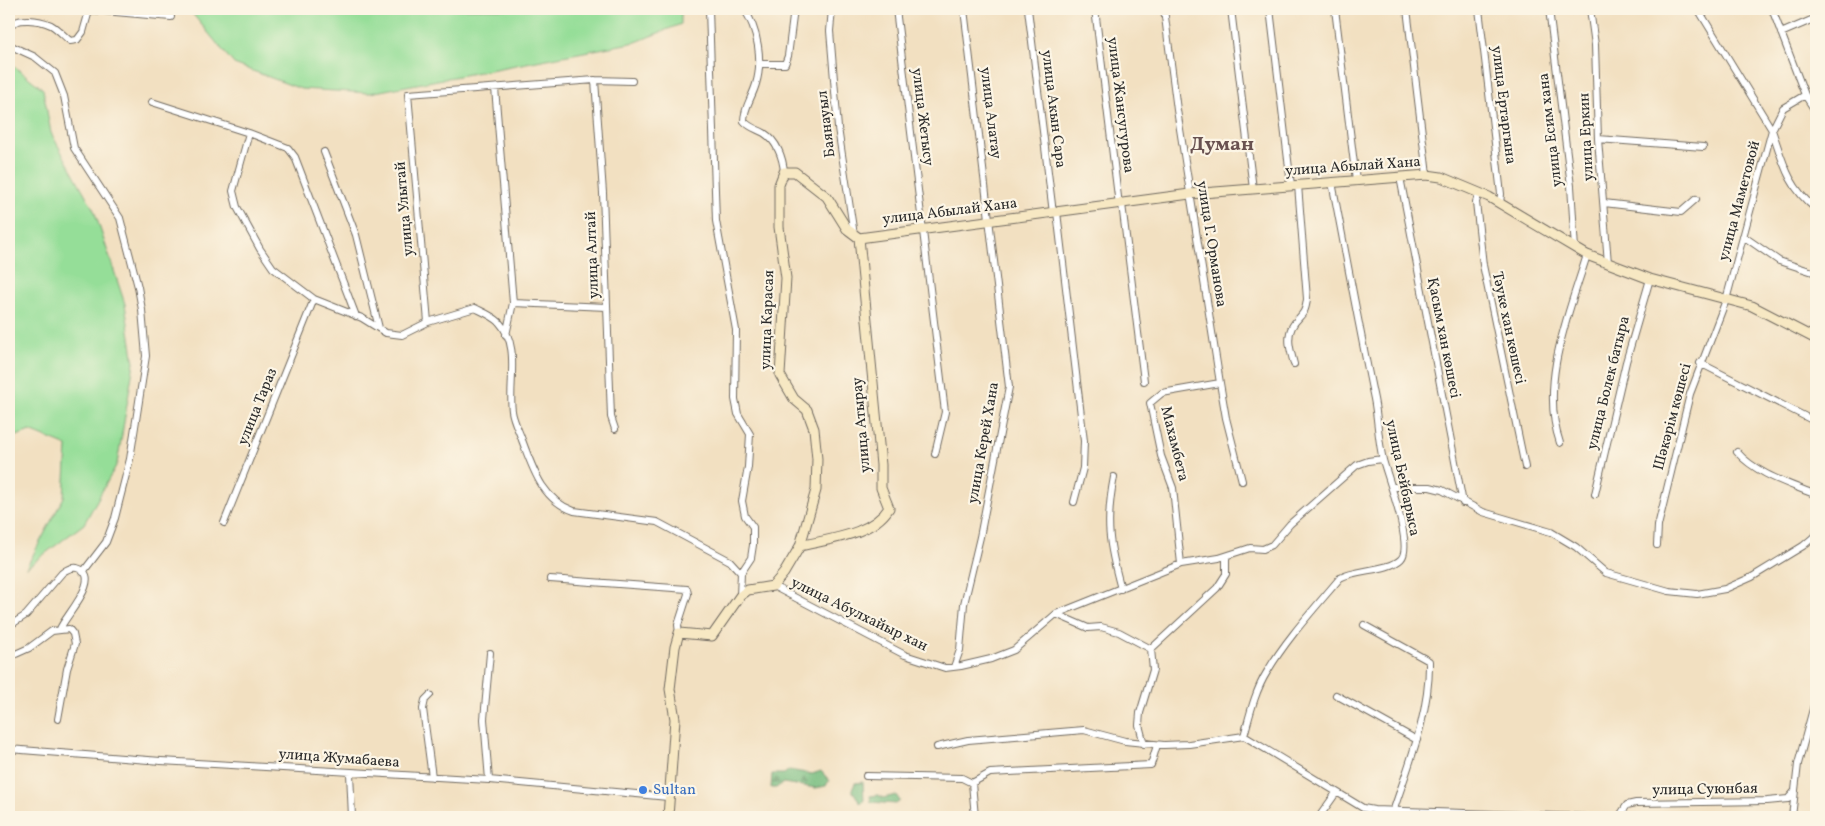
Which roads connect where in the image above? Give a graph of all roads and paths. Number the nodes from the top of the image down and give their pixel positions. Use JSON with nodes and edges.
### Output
{"nodes":[{"id":1,"x":709,"y":9,"type":"edge"},
{"id":2,"x":744,"y":9,"type":"edge"},
{"id":3,"x":794,"y":9,"type":"edge"},
{"id":4,"x":832,"y":9,"type":"edge"},
{"id":5,"x":896,"y":9,"type":"edge"},
{"id":6,"x":964,"y":9,"type":"edge"},
{"id":7,"x":1028,"y":9,"type":"edge"},
{"id":8,"x":1095,"y":9,"type":"edge"},
{"id":9,"x":1164,"y":9,"type":"edge"},
{"id":10,"x":1231,"y":9,"type":"edge"},
{"id":11,"x":1270,"y":9,"type":"edge"},
{"id":12,"x":1335,"y":9,"type":"edge"},
{"id":13,"x":1407,"y":9,"type":"edge"},
{"id":14,"x":1479,"y":9,"type":"edge"},
{"id":15,"x":1549,"y":9,"type":"edge"},
{"id":16,"x":1590,"y":9,"type":"edge"},
{"id":17,"x":1698,"y":9,"type":"edge"},
{"id":18,"x":1772,"y":9,"type":"edge"},
{"id":19,"x":171,"y":17,"type":"dead end"},
{"id":20,"x":1816,"y":18,"type":"edge"},
{"id":21,"x":9,"y":26,"type":"edge"},
{"id":22,"x":1782,"y":33,"type":"junction"},
{"id":23,"x":9,"y":44,"type":"edge"},
{"id":24,"x":759,"y":64,"type":"junction"},
{"id":25,"x":595,"y":80,"type":"junction"},
{"id":26,"x":632,"y":81,"type":"dead end"},
{"id":27,"x":495,"y":88,"type":"junction"},
{"id":28,"x":1805,"y":95,"type":"junction"},
{"id":29,"x":152,"y":102,"type":"dead end"},
{"id":30,"x":1816,"y":112,"type":"edge"},
{"id":31,"x":1772,"y":130,"type":"junction"},
{"id":32,"x":249,"y":133,"type":"junction"},
{"id":33,"x":1598,"y":139,"type":"junction"},
{"id":34,"x":1703,"y":146,"type":"dead end"},
{"id":35,"x":324,"y":152,"type":"dead end"},
{"id":36,"x":784,"y":172,"type":"junction"},
{"id":37,"x":1427,"y":175,"type":"junction"},
{"id":38,"x":1400,"y":177,"type":"junction"},
{"id":39,"x":1356,"y":180,"type":"junction"},
{"id":40,"x":1332,"y":182,"type":"junction"},
{"id":41,"x":1294,"y":185,"type":"junction"},
{"id":42,"x":1253,"y":189,"type":"junction"},
{"id":43,"x":1479,"y":193,"type":"junction"},
{"id":44,"x":1190,"y":194,"type":"junction"},
{"id":45,"x":1696,"y":199,"type":"dead end"},
{"id":46,"x":1604,"y":203,"type":"junction"},
{"id":47,"x":1500,"y":204,"type":"junction"},
{"id":48,"x":1120,"y":205,"type":"junction"},
{"id":49,"x":1816,"y":208,"type":"edge"},
{"id":50,"x":1055,"y":212,"type":"junction"},
{"id":51,"x":990,"y":220,"type":"junction"},
{"id":52,"x":923,"y":228,"type":"junction"},
{"id":53,"x":856,"y":236,"type":"junction"},
{"id":54,"x":1743,"y":236,"type":"junction"},
{"id":55,"x":1575,"y":249,"type":"junction"},
{"id":56,"x":1586,"y":255,"type":"junction"},
{"id":57,"x":1608,"y":263,"type":"junction"},
{"id":58,"x":1816,"y":273,"type":"edge"},
{"id":59,"x":1650,"y":279,"type":"junction"},
{"id":60,"x":314,"y":299,"type":"junction"},
{"id":61,"x":1726,"y":300,"type":"junction"},
{"id":62,"x":513,"y":303,"type":"junction"},
{"id":63,"x":607,"y":307,"type":"junction"},
{"id":64,"x":356,"y":316,"type":"junction"},
{"id":65,"x":428,"y":322,"type":"junction"},
{"id":66,"x":379,"y":328,"type":"junction"},
{"id":67,"x":506,"y":335,"type":"junction"},
{"id":68,"x":1816,"y":339,"type":"edge"},
{"id":69,"x":1700,"y":363,"type":"junction"},
{"id":70,"x":1294,"y":364,"type":"dead end"},
{"id":71,"x":1144,"y":381,"type":"dead end"},
{"id":72,"x":1220,"y":383,"type":"junction"},
{"id":73,"x":1816,"y":422,"type":"edge"},
{"id":74,"x":615,"y":429,"type":"dead end"},
{"id":75,"x":1560,"y":443,"type":"dead end"},
{"id":76,"x":1737,"y":452,"type":"dead end"},
{"id":77,"x":935,"y":454,"type":"dead end"},
{"id":78,"x":1382,"y":459,"type":"junction"},
{"id":79,"x":1525,"y":467,"type":"dead end"},
{"id":80,"x":1114,"y":477,"type":"dead end"},
{"id":81,"x":1242,"y":481,"type":"dead end"},
{"id":82,"x":1392,"y":488,"type":"junction"},
{"id":83,"x":1595,"y":494,"type":"dead end"},
{"id":84,"x":1816,"y":495,"type":"edge"},
{"id":85,"x":1074,"y":502,"type":"dead end"},
{"id":86,"x":1463,"y":503,"type":"junction"},
{"id":87,"x":224,"y":523,"type":"dead end"},
{"id":88,"x":1816,"y":535,"type":"edge"},
{"id":89,"x":1656,"y":545,"type":"dead end"},
{"id":90,"x":800,"y":546,"type":"junction"},
{"id":91,"x":1226,"y":556,"type":"junction"},
{"id":92,"x":1182,"y":564,"type":"junction"},
{"id":93,"x":83,"y":572,"type":"junction"},
{"id":94,"x":741,"y":573,"type":"junction"},
{"id":95,"x":550,"y":579,"type":"dead end"},
{"id":96,"x":773,"y":586,"type":"junction"},
{"id":97,"x":1121,"y":589,"type":"junction"},
{"id":98,"x":740,"y":596,"type":"junction"},
{"id":99,"x":1056,"y":614,"type":"junction"},
{"id":100,"x":1364,"y":625,"type":"dead end"},
{"id":101,"x":9,"y":626,"type":"edge"},
{"id":102,"x":60,"y":629,"type":"junction"},
{"id":103,"x":679,"y":633,"type":"junction"},
{"id":104,"x":1151,"y":649,"type":"junction"},
{"id":105,"x":490,"y":653,"type":"dead end"},
{"id":106,"x":9,"y":657,"type":"edge"},
{"id":107,"x":954,"y":667,"type":"junction"},
{"id":108,"x":430,"y":695,"type":"dead end"},
{"id":109,"x":1336,"y":695,"type":"dead end"},
{"id":110,"x":1816,"y":698,"type":"edge"},
{"id":111,"x":58,"y":719,"type":"dead end"},
{"id":112,"x":1244,"y":736,"type":"junction"},
{"id":113,"x":1417,"y":740,"type":"junction"},
{"id":114,"x":1144,"y":744,"type":"junction"},
{"id":115,"x":1157,"y":745,"type":"junction"},
{"id":116,"x":937,"y":747,"type":"dead end"},
{"id":117,"x":9,"y":749,"type":"edge"},
{"id":118,"x":350,"y":773,"type":"junction"},
{"id":119,"x":866,"y":776,"type":"dead end"},
{"id":120,"x":432,"y":777,"type":"junction"},
{"id":121,"x":489,"y":780,"type":"junction"},
{"id":122,"x":972,"y":783,"type":"junction"},
{"id":123,"x":1794,"y":792,"type":"junction"},
{"id":124,"x":1336,"y":793,"type":"junction"},
{"id":125,"x":668,"y":797,"type":"junction"},
{"id":126,"x":1394,"y":809,"type":"junction"},
{"id":127,"x":352,"y":817,"type":"edge"},
{"id":128,"x":668,"y":817,"type":"edge"},
{"id":129,"x":975,"y":817,"type":"edge"},
{"id":130,"x":1319,"y":817,"type":"edge"},
{"id":131,"x":1587,"y":817,"type":"edge"},
{"id":132,"x":1619,"y":817,"type":"edge"},
{"id":133,"x":1792,"y":817,"type":"edge"}],
"edges":[{"from":1,"to":94,"type":"street"},
{"from":2,"to":24,"type":"street"},
{"from":3,"to":24,"type":"street"},
{"from":4,"to":53,"type":"street","name":"Баянауыл"},
{"from":5,"to":52,"type":"street","name":"улица Жетысу"},
{"from":6,"to":51,"type":"street","name":"улица Алатау"},
{"from":7,"to":50,"type":"street","name":"улица Акын Сара"},
{"from":8,"to":48,"type":"street","name":"улица Жансугурова"},
{"from":9,"to":44,"type":"street","name":"улица Г. Орманова"},
{"from":10,"to":42,"type":"street"},
{"from":11,"to":41,"type":"street"},
{"from":12,"to":39,"type":"street"},
{"from":13,"to":37,"type":"street"},
{"from":14,"to":47,"type":"street","name":"улица Ертаргына"},
{"from":15,"to":55,"type":"street","name":"улица Есим хана"},
{"from":16,"to":33,"type":"street","name":"улица Еркин"},
{"from":17,"to":31,"type":"street","name":"улица Маметовой"},
{"from":18,"to":22,"type":"street"},
{"from":19,"to":21,"type":"street"},
{"from":20,"to":22,"type":"street"},
{"from":22,"to":28,"type":"street"},
{"from":23,"to":93,"type":"street"},
{"from":24,"to":36,"type":"street"},
{"from":25,"to":26,"type":"street"},
{"from":25,"to":27,"type":"street"},
{"from":25,"to":63,"type":"street","name":"улица Алтай"},
{"from":27,"to":62,"type":"street"},
{"from":27,"to":65,"type":"street","name":"улица Улытай"},
{"from":28,"to":30,"type":"street"},
{"from":28,"to":31,"type":"street"},
{"from":29,"to":32,"type":"street"},
{"from":31,"to":49,"type":"street"},
{"from":31,"to":54,"type":"street","name":"улица Маметовой"},
{"from":32,"to":60,"type":"street"},
{"from":32,"to":64,"type":"street"},
{"from":33,"to":34,"type":"street"},
{"from":33,"to":46,"type":"street","name":"улица Еркин"},
{"from":35,"to":66,"type":"street"},
{"from":36,"to":53,"type":"street"},
{"from":36,"to":90,"type":"street","name":"улица Карасая"},
{"from":37,"to":38,"type":"street","name":"улица Абылай Хана"},
{"from":37,"to":43,"type":"street","name":"улица Абылай Хана"},
{"from":38,"to":39,"type":"street","name":"улица Абылай Хана"},
{"from":38,"to":86,"type":"street","name":"Қасым хан көшесі"},
{"from":39,"to":40,"type":"street","name":"улица Абылай Хана"},
{"from":40,"to":41,"type":"street","name":"улица Абылай Хана"},
{"from":40,"to":78,"type":"street","name":"улица Бейбарыса"},
{"from":41,"to":42,"type":"street","name":"улица Абылай Хана"},
{"from":41,"to":70,"type":"street"},
{"from":42,"to":44,"type":"street","name":"улица Абылай Хана"},
{"from":43,"to":47,"type":"street","name":"улица Абылай Хана"},
{"from":43,"to":79,"type":"street","name":"Тәуке хан көшесі"},
{"from":44,"to":48,"type":"street","name":"улица Абылай Хана"},
{"from":44,"to":72,"type":"street","name":"улица Г. Орманова"},
{"from":45,"to":46,"type":"street"},
{"from":46,"to":57,"type":"street","name":"улица Еркин"},
{"from":47,"to":55,"type":"street","name":"улица Абылай Хана"},
{"from":48,"to":50,"type":"street","name":"улица Абылай Хана"},
{"from":48,"to":71,"type":"street","name":"улица Жансугурова"},
{"from":50,"to":51,"type":"street","name":"улица Абылай Хана"},
{"from":50,"to":85,"type":"street","name":"улица Акын Сара"},
{"from":51,"to":52,"type":"street","name":"улица Абылай Хана"},
{"from":51,"to":107,"type":"street","name":"улица Керей Хана"},
{"from":52,"to":53,"type":"street","name":"улица Абылай Хана"},
{"from":52,"to":77,"type":"street","name":"улица Жетысу"},
{"from":53,"to":90,"type":"street","name":"улица Атырау"},
{"from":54,"to":58,"type":"street"},
{"from":54,"to":61,"type":"street","name":"улица Маметовой"},
{"from":55,"to":56,"type":"street","name":"улица Абылай Хана"},
{"from":56,"to":57,"type":"street","name":"улица Абылай Хана"},
{"from":56,"to":75,"type":"street"},
{"from":57,"to":59,"type":"street","name":"улица Абылай Хана"},
{"from":59,"to":61,"type":"street","name":"улица Абылай Хана"},
{"from":59,"to":83,"type":"street","name":"улица Болек батыра"},
{"from":60,"to":64,"type":"street"},
{"from":60,"to":87,"type":"street","name":"улица Тараз"},
{"from":61,"to":68,"type":"street","name":"улица Абылай Хана"},
{"from":61,"to":69,"type":"street","name":"Шәкәрім көшесі"},
{"from":62,"to":63,"type":"street"},
{"from":62,"to":67,"type":"street"},
{"from":63,"to":74,"type":"street","name":"улица Алтай"},
{"from":64,"to":66,"type":"street"},
{"from":65,"to":66,"type":"street"},
{"from":65,"to":67,"type":"street"},
{"from":67,"to":94,"type":"street"},
{"from":69,"to":73,"type":"street"},
{"from":69,"to":89,"type":"street","name":"Шәкәрім көшесі"},
{"from":72,"to":81,"type":"street","name":"улица Г. Орманова"},
{"from":72,"to":92,"type":"street","name":"Махамбета"},
{"from":76,"to":84,"type":"street"},
{"from":78,"to":82,"type":"street","name":"улица Бейбарыса"},
{"from":78,"to":91,"type":"street","name":"улица Абулхайыр хан"},
{"from":80,"to":97,"type":"street"},
{"from":82,"to":86,"type":"street"},
{"from":82,"to":112,"type":"street","name":"улица Бейбарыса"},
{"from":86,"to":88,"type":"street"},
{"from":90,"to":96,"type":"street","name":"улица Карасая"},
{"from":91,"to":92,"type":"street","name":"улица Абулхайыр хан"},
{"from":91,"to":104,"type":"street"},
{"from":92,"to":97,"type":"street","name":"улица Абулхайыр хан"},
{"from":93,"to":101,"type":"street"},
{"from":93,"to":102,"type":"street"},
{"from":94,"to":98,"type":"street"},
{"from":95,"to":103,"type":"street"},
{"from":96,"to":98,"type":"street"},
{"from":96,"to":107,"type":"street","name":"улица Абулхайыр хан"},
{"from":97,"to":99,"type":"street","name":"улица Абулхайыр хан"},
{"from":98,"to":103,"type":"street"},
{"from":99,"to":104,"type":"street"},
{"from":99,"to":107,"type":"street","name":"улица Абулхайыр хан"},
{"from":100,"to":113,"type":"street"},
{"from":102,"to":106,"type":"street"},
{"from":102,"to":111,"type":"street"},
{"from":103,"to":125,"type":"street"},
{"from":104,"to":114,"type":"street"},
{"from":105,"to":121,"type":"street"},
{"from":108,"to":120,"type":"street"},
{"from":109,"to":113,"type":"street"},
{"from":110,"to":123,"type":"street"},
{"from":112,"to":115,"type":"street"},
{"from":112,"to":124,"type":"street"},
{"from":113,"to":126,"type":"street"},
{"from":114,"to":115,"type":"street"},
{"from":114,"to":116,"type":"street"},
{"from":115,"to":122,"type":"street"},
{"from":117,"to":118,"type":"street","name":"улица Жумабаева"},
{"from":118,"to":120,"type":"street","name":"улица Жумабаева"},
{"from":118,"to":127,"type":"street"},
{"from":119,"to":122,"type":"street"},
{"from":120,"to":121,"type":"street","name":"улица Жумабаева"},
{"from":121,"to":125,"type":"street","name":"улица Жумабаева"},
{"from":122,"to":129,"type":"street"},
{"from":123,"to":132,"type":"street","name":"улица Суюнбая"},
{"from":123,"to":133,"type":"street"},
{"from":124,"to":126,"type":"street"},
{"from":124,"to":130,"type":"street"},
{"from":125,"to":128,"type":"street"},
{"from":126,"to":131,"type":"street"}]}
